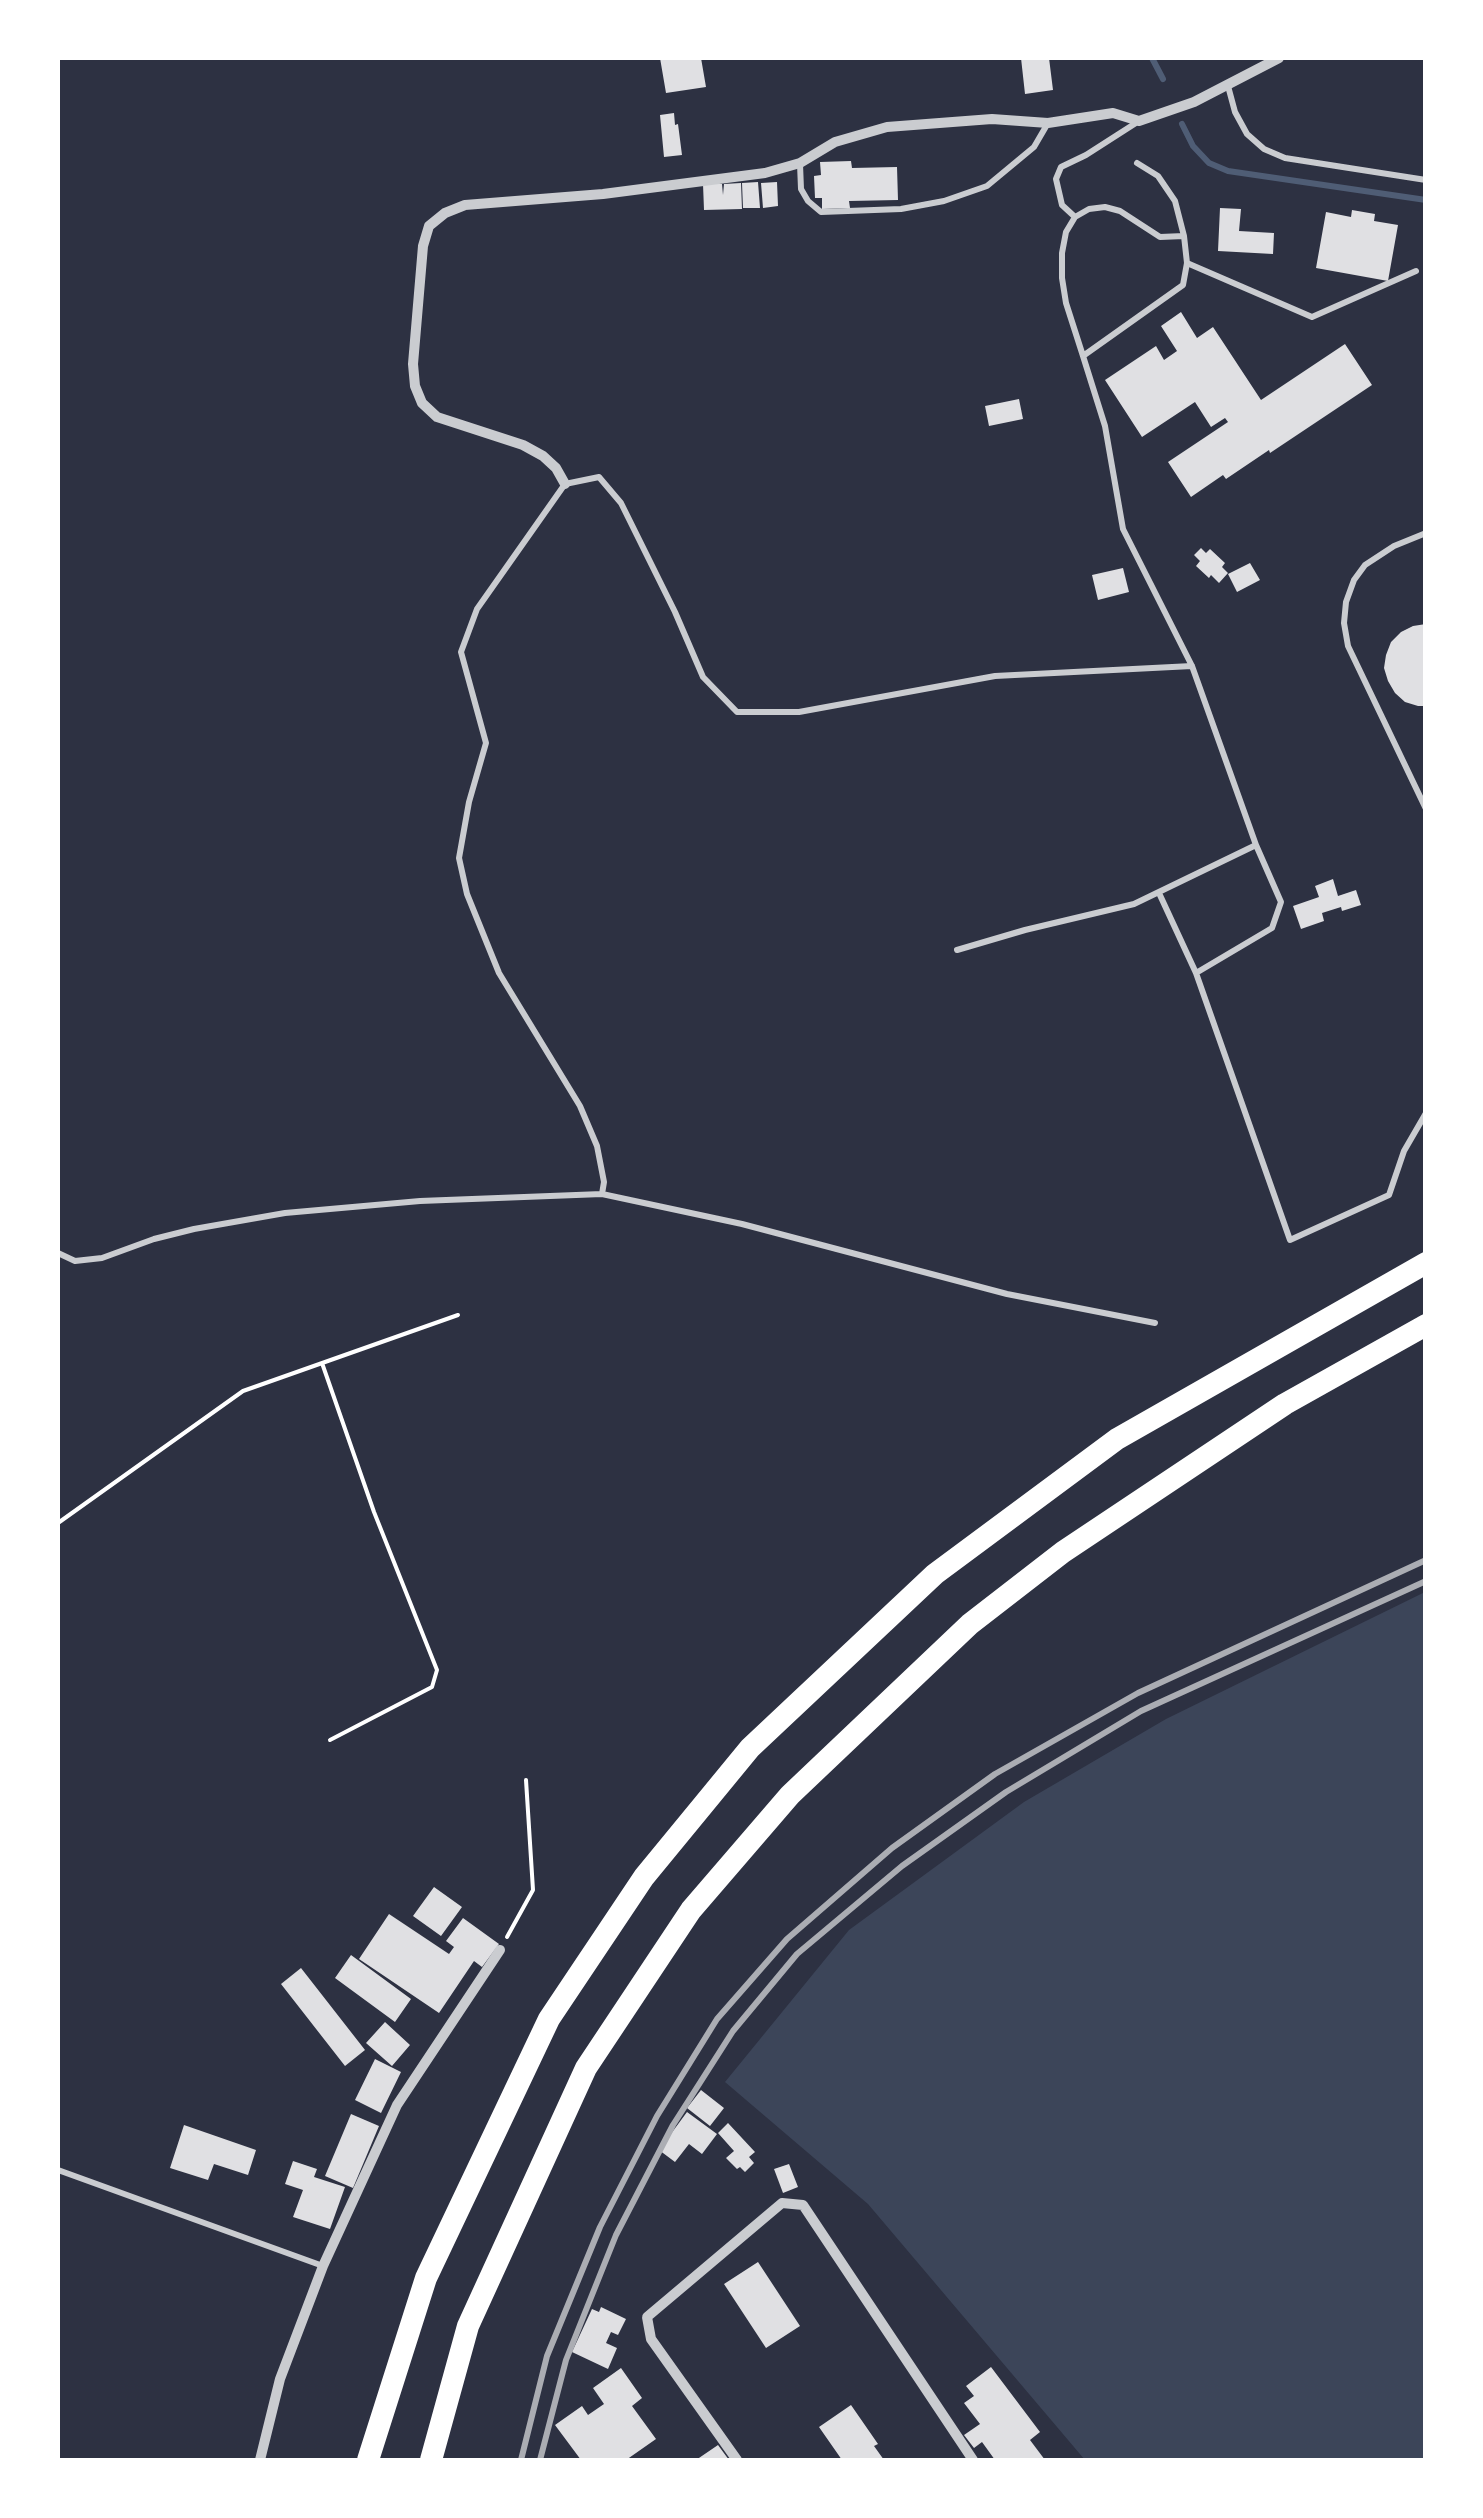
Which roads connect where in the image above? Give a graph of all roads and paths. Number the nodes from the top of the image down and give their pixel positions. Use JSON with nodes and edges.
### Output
{"nodes":[{"id":1,"x":1279,"y":58,"type":"edge"},
{"id":2,"x":1228,"y":86,"type":"junction"},
{"id":3,"x":1139,"y":120,"type":"junction"},
{"id":4,"x":1048,"y":122,"type":"junction"},
{"id":5,"x":800,"y":163,"type":"junction"},
{"id":6,"x":1137,"y":163,"type":"dead end"},
{"id":7,"x":1426,"y":180,"type":"edge"},
{"id":8,"x":1075,"y":217,"type":"junction"},
{"id":9,"x":1184,"y":236,"type":"junction"},
{"id":10,"x":1187,"y":262,"type":"junction"},
{"id":11,"x":1416,"y":271,"type":"dead end"},
{"id":12,"x":1083,"y":356,"type":"junction"},
{"id":13,"x":565,"y":484,"type":"junction"},
{"id":14,"x":1426,"y":533,"type":"edge"},
{"id":15,"x":1192,"y":666,"type":"junction"},
{"id":16,"x":1426,"y":809,"type":"edge"},
{"id":17,"x":1256,"y":845,"type":"junction"},
{"id":18,"x":1159,"y":892,"type":"junction"},
{"id":19,"x":958,"y":950,"type":"dead end"},
{"id":20,"x":1196,"y":973,"type":"junction"},
{"id":21,"x":1426,"y":1113,"type":"edge"},
{"id":22,"x":602,"y":1194,"type":"junction"},
{"id":23,"x":58,"y":1254,"type":"edge"},
{"id":24,"x":1426,"y":1263,"type":"edge"},
{"id":25,"x":458,"y":1314,"type":"dead end"},
{"id":26,"x":1154,"y":1322,"type":"dead end"},
{"id":27,"x":1426,"y":1325,"type":"edge"},
{"id":28,"x":322,"y":1363,"type":"junction"},
{"id":29,"x":58,"y":1524,"type":"edge"},
{"id":30,"x":330,"y":1740,"type":"dead end"},
{"id":31,"x":526,"y":1780,"type":"dead end"},
{"id":32,"x":500,"y":1950,"type":"joint"},
{"id":33,"x":58,"y":2170,"type":"edge"},
{"id":34,"x":323,"y":2266,"type":"junction"},
{"id":35,"x":260,"y":2460,"type":"edge"},
{"id":36,"x":368,"y":2460,"type":"edge"},
{"id":37,"x":431,"y":2460,"type":"edge"},
{"id":38,"x":737,"y":2460,"type":"edge"},
{"id":39,"x":973,"y":2460,"type":"edge"}],
"edges":[{"from":1,"to":2,"type":"street"},
{"from":2,"to":3,"type":"street"},
{"from":2,"to":7,"type":"lane"},
{"from":3,"to":4,"type":"street"},
{"from":3,"to":8,"type":"lane"},
{"from":4,"to":5,"type":"street"},
{"from":4,"to":5,"type":"lane"},
{"from":5,"to":13,"type":"street"},
{"from":6,"to":9,"type":"lane"},
{"from":8,"to":9,"type":"lane"},
{"from":8,"to":12,"type":"lane"},
{"from":9,"to":10,"type":"lane"},
{"from":10,"to":11,"type":"lane"},
{"from":10,"to":12,"type":"lane"},
{"from":12,"to":15,"type":"lane"},
{"from":13,"to":15,"type":"lane"},
{"from":13,"to":22,"type":"lane"},
{"from":14,"to":16,"type":"lane"},
{"from":15,"to":17,"type":"lane"},
{"from":17,"to":18,"type":"lane"},
{"from":17,"to":20,"type":"lane"},
{"from":18,"to":19,"type":"lane"},
{"from":18,"to":20,"type":"lane"},
{"from":20,"to":21,"type":"lane"},
{"from":22,"to":23,"type":"lane"},
{"from":22,"to":26,"type":"lane"},
{"from":24,"to":36,"type":"highway"},
{"from":25,"to":28,"type":"path"},
{"from":27,"to":37,"type":"highway"},
{"from":28,"to":29,"type":"path"},
{"from":28,"to":30,"type":"path"},
{"from":31,"to":32,"type":"path"},
{"from":32,"to":34,"type":"street"},
{"from":33,"to":34,"type":"lane"},
{"from":34,"to":35,"type":"street"},
{"from":38,"to":39,"type":"street"}]}
